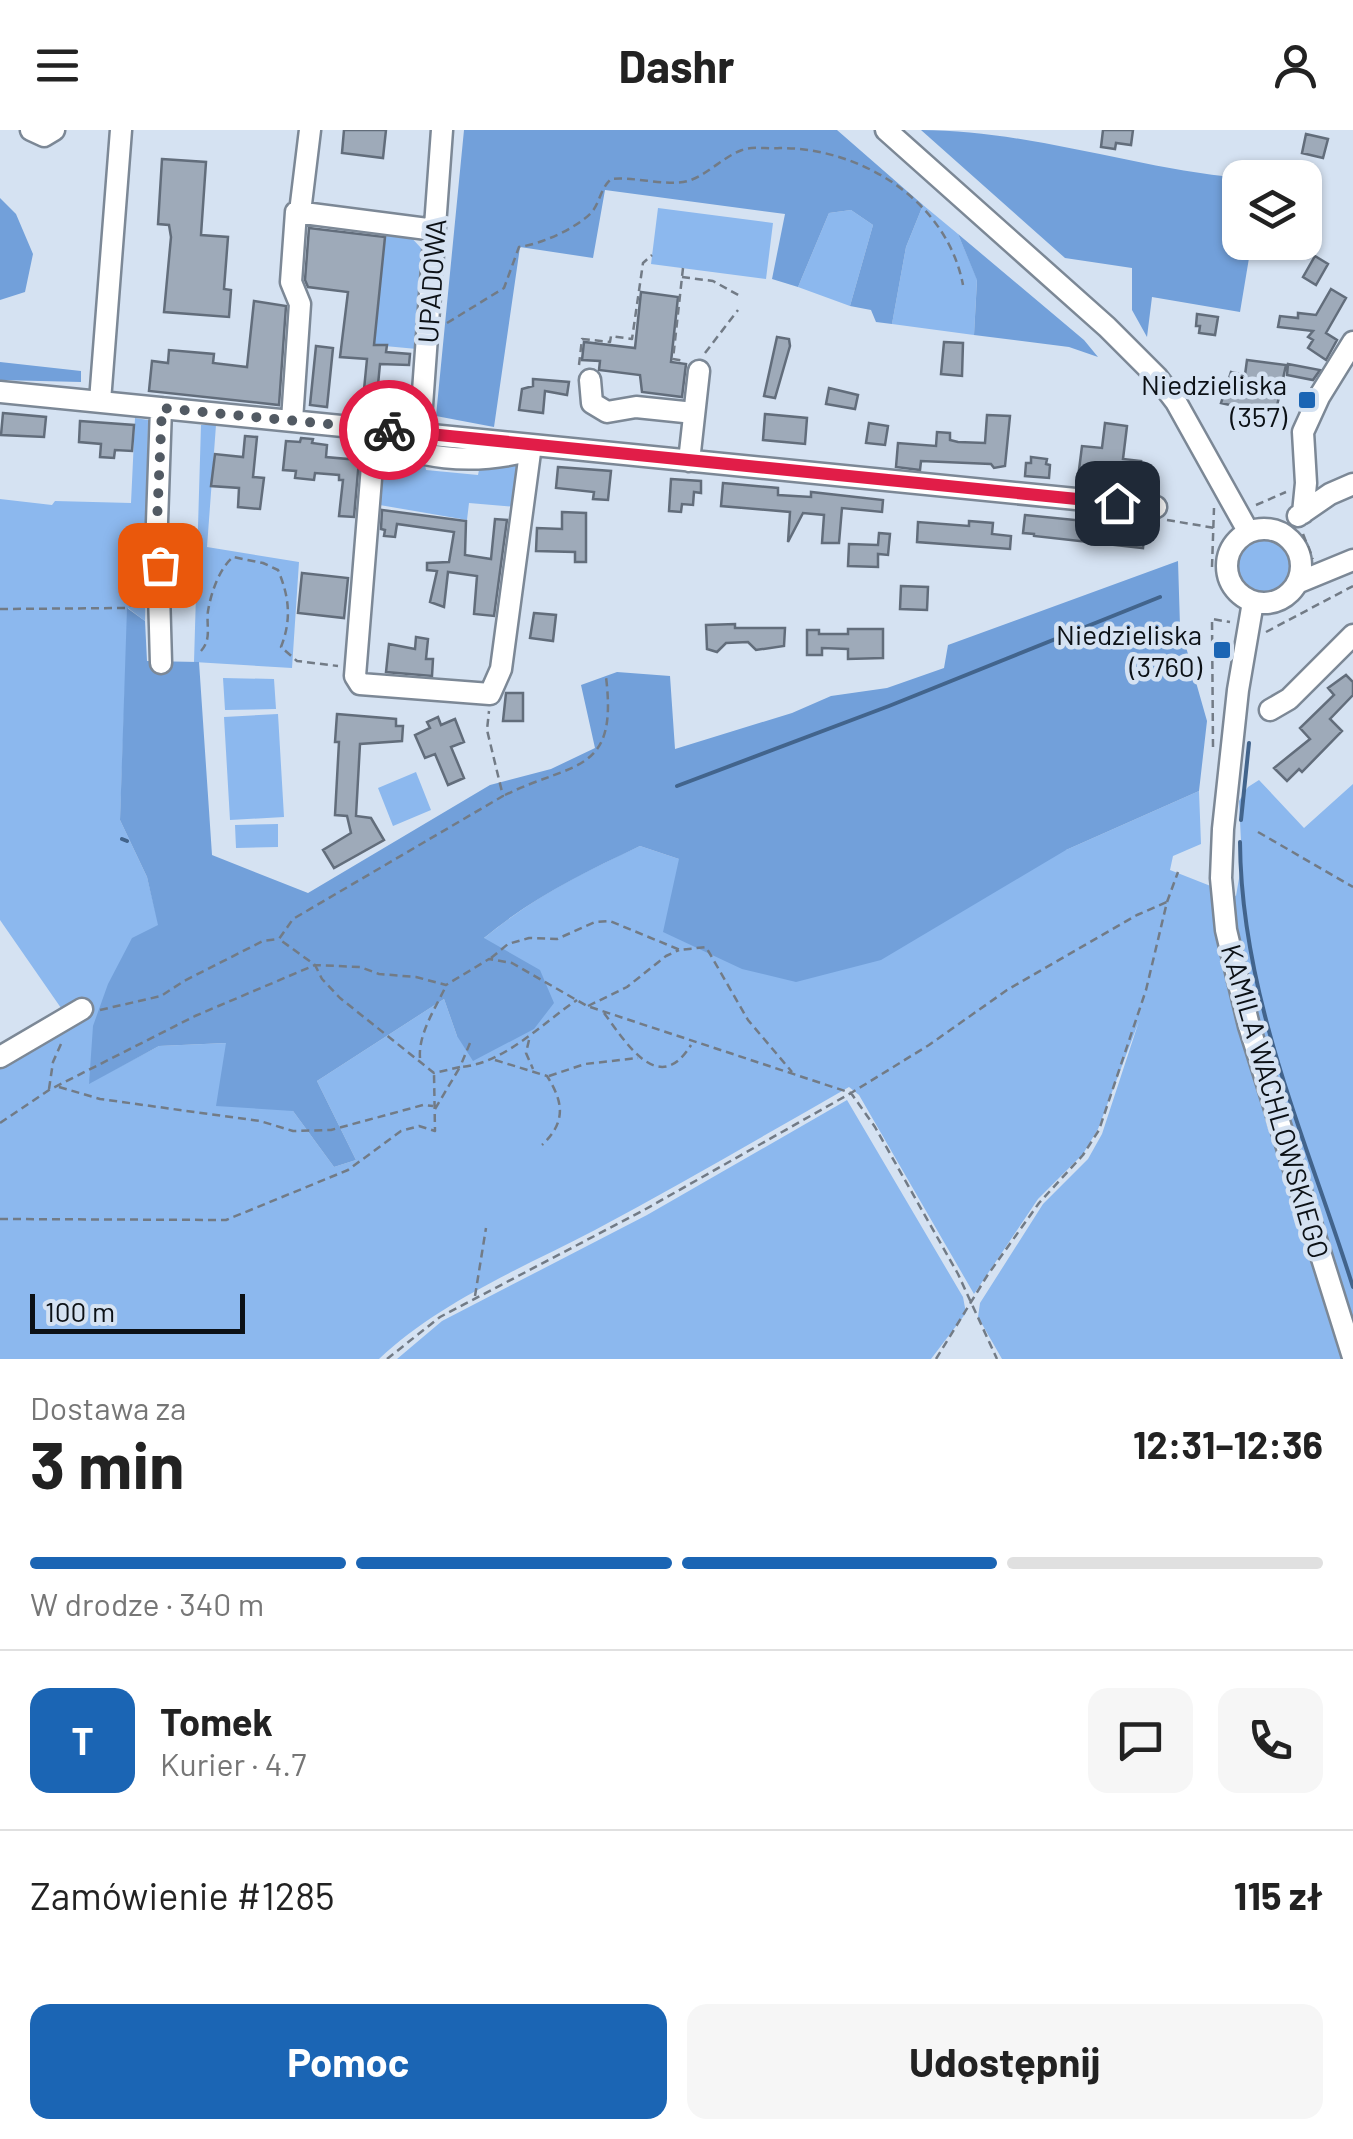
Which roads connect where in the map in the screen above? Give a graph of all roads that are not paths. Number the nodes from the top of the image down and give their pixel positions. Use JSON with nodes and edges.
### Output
{"nodes":[{"id":1,"x":30,"y":130,"type":"edge"},
{"id":2,"x":54,"y":130,"type":"edge"},
{"id":3,"x":121,"y":130,"type":"edge"},
{"id":4,"x":310,"y":130,"type":"edge"},
{"id":5,"x":442,"y":130,"type":"edge"},
{"id":6,"x":886,"y":130,"type":"edge"},
{"id":7,"x":300,"y":212,"type":"junction"},
{"id":8,"x":435,"y":230,"type":"junction"},
{"id":9,"x":1353,"y":342,"type":"edge"},
{"id":10,"x":702,"y":362,"type":"road end"},
{"id":11,"x":590,"y":388,"type":"road end"},
{"id":12,"x":0,"y":392,"type":"edge"},
{"id":13,"x":100,"y":401,"type":"junction"},
{"id":14,"x":162,"y":408,"type":"junction"},
{"id":15,"x":694,"y":413,"type":"junction"},
{"id":16,"x":292,"y":420,"type":"junction"},
{"id":17,"x":370,"y":430,"type":"junction"},
{"id":18,"x":420,"y":433,"type":"junction"},
{"id":19,"x":535,"y":447,"type":"junction"},
{"id":20,"x":690,"y":461,"type":"junction"},
{"id":21,"x":1306,"y":483,"type":"junction"},
{"id":22,"x":1353,"y":484,"type":"edge"},
{"id":23,"x":1330,"y":494,"type":"junction"},
{"id":24,"x":1156,"y":507,"type":"dead end"},
{"id":25,"x":1300,"y":515,"type":"junction"},
{"id":26,"x":1242,"y":522,"type":"junction"},
{"id":27,"x":1274,"y":530,"type":"junction"},
{"id":28,"x":1353,"y":560,"type":"edge"},
{"id":29,"x":1297,"y":583,"type":"junction"},
{"id":30,"x":1254,"y":602,"type":"junction"},
{"id":31,"x":1353,"y":635,"type":"edge"},
{"id":32,"x":162,"y":664,"type":"dead end"},
{"id":33,"x":1270,"y":710,"type":"dead end"},
{"id":34,"x":82,"y":1009,"type":"road end"},
{"id":35,"x":0,"y":1058,"type":"edge"},
{"id":36,"x":1353,"y":1357,"type":"edge"}],
"edges":[{"from":1,"to":2,"type":"street"},
{"from":3,"to":13,"type":"street"},
{"from":4,"to":7,"type":"street"},
{"from":5,"to":8,"type":"street","name":"UPADOWA"},
{"from":6,"to":26,"type":"street"},
{"from":7,"to":8,"type":"street"},
{"from":7,"to":16,"type":"street"},
{"from":8,"to":18,"type":"street","name":"UPADOWA"},
{"from":9,"to":21,"type":"street"},
{"from":10,"to":15,"type":"street"},
{"from":11,"to":15,"type":"street"},
{"from":12,"to":13,"type":"street"},
{"from":13,"to":14,"type":"street"},
{"from":14,"to":16,"type":"street"},
{"from":14,"to":32,"type":"street"},
{"from":15,"to":20,"type":"street"},
{"from":16,"to":17,"type":"street"},
{"from":17,"to":18,"type":"street"},
{"from":17,"to":19,"type":"street"},
{"from":17,"to":19,"type":"street"},
{"from":18,"to":19,"type":"street"},
{"from":19,"to":20,"type":"street"},
{"from":20,"to":24,"type":"street"},
{"from":21,"to":23,"type":"street"},
{"from":21,"to":25,"type":"street"},
{"from":22,"to":23,"type":"street"},
{"from":23,"to":25,"type":"street"},
{"from":25,"to":27,"type":"street"},
{"from":26,"to":27,"type":"street"},
{"from":26,"to":30,"type":"street"},
{"from":27,"to":29,"type":"street"},
{"from":28,"to":29,"type":"street"},
{"from":29,"to":30,"type":"street"},
{"from":30,"to":36,"type":"street","name":"KAMILA WACHLOWSKIEGO"},
{"from":31,"to":33,"type":"street"},
{"from":34,"to":35,"type":"street"}]}
